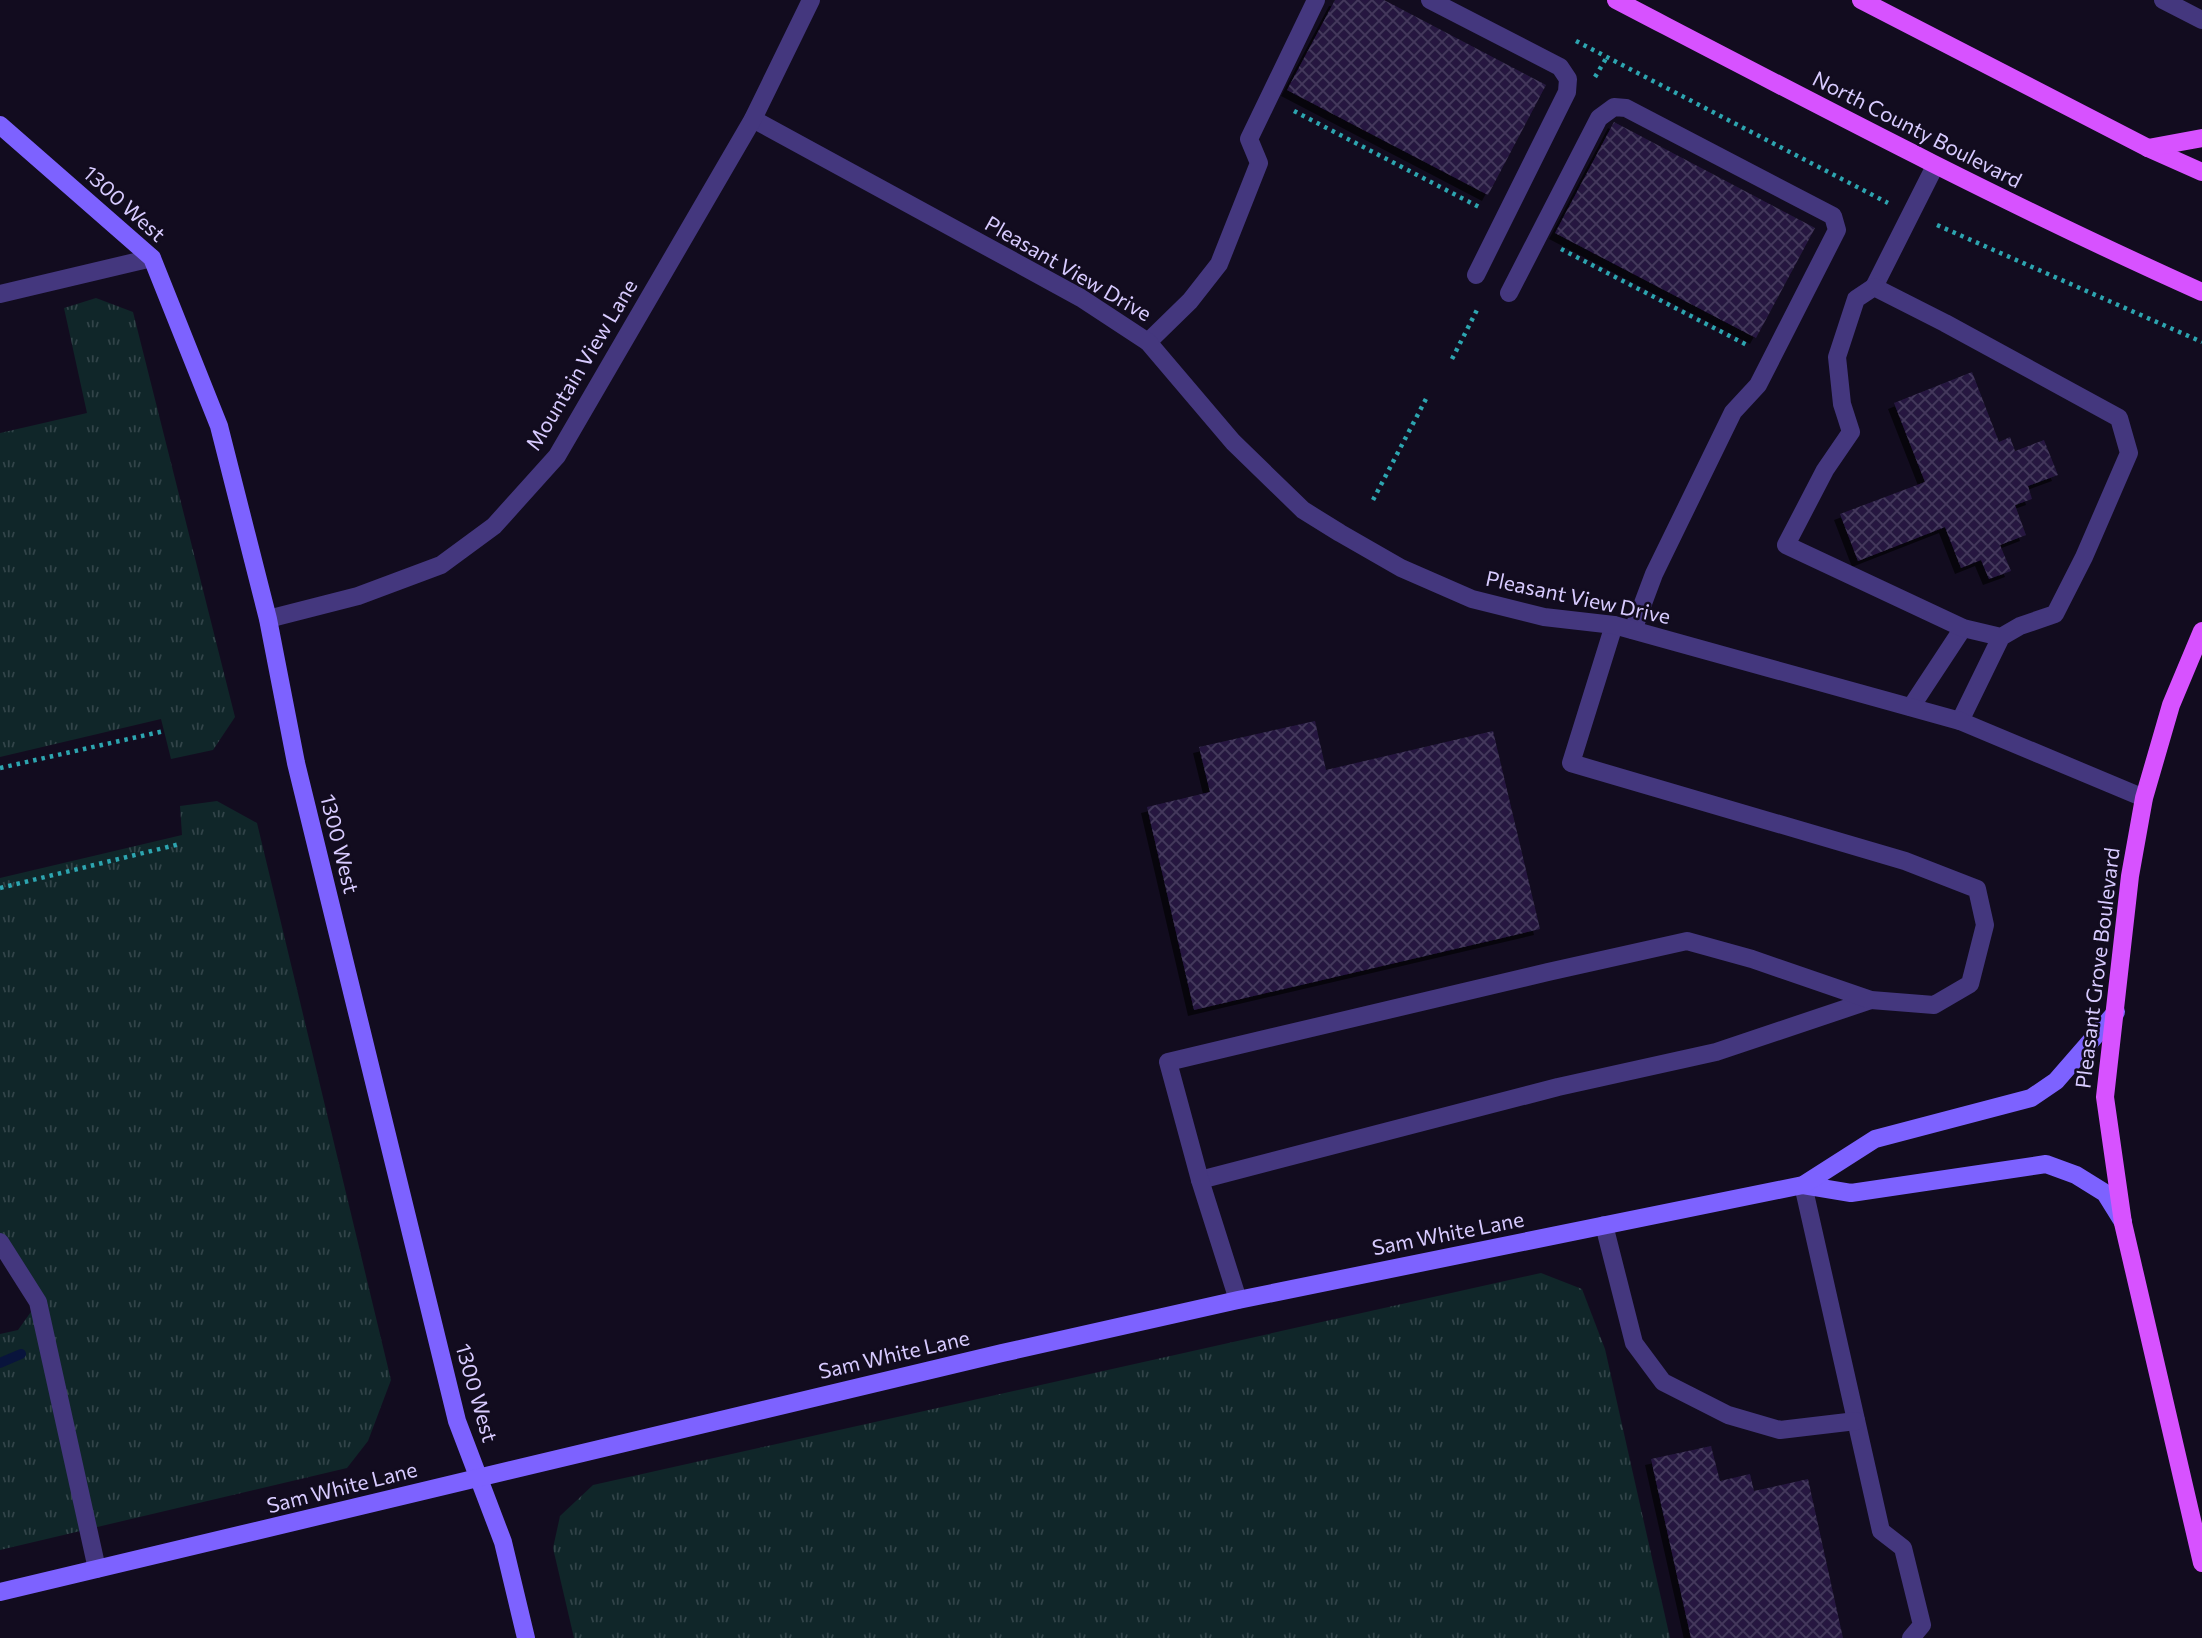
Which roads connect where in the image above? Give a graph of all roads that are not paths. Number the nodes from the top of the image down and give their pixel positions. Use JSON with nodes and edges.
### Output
{"nodes":[{"id":1,"x":811,"y":0,"type":"edge"},
{"id":2,"x":1316,"y":0,"type":"edge"},
{"id":3,"x":1430,"y":0,"type":"edge"},
{"id":4,"x":1616,"y":0,"type":"edge"},
{"id":5,"x":1861,"y":0,"type":"edge"},
{"id":6,"x":2163,"y":0,"type":"edge"},
{"id":7,"x":2202,"y":20,"type":"edge"},
{"id":8,"x":753,"y":119,"type":"junction"},
{"id":9,"x":0,"y":125,"type":"edge"},
{"id":10,"x":2202,"y":138,"type":"edge"},
{"id":11,"x":2148,"y":148,"type":"junction"},
{"id":12,"x":1935,"y":166,"type":"junction"},
{"id":13,"x":2202,"y":172,"type":"edge"},
{"id":14,"x":152,"y":258,"type":"junction"},
{"id":15,"x":1476,"y":275,"type":"dead end"},
{"id":16,"x":1874,"y":287,"type":"junction"},
{"id":17,"x":2202,"y":292,"type":"edge"},
{"id":18,"x":1508,"y":293,"type":"dead end"},
{"id":19,"x":0,"y":294,"type":"edge"},
{"id":20,"x":1148,"y":342,"type":"junction"},
{"id":21,"x":268,"y":619,"type":"junction"},
{"id":22,"x":1614,"y":625,"type":"junction"},
{"id":23,"x":1963,"y":628,"type":"junction"},
{"id":24,"x":1633,"y":631,"type":"junction"},
{"id":25,"x":2202,"y":631,"type":"edge"},
{"id":26,"x":2001,"y":637,"type":"junction"},
{"id":27,"x":1911,"y":707,"type":"junction"},
{"id":28,"x":1960,"y":721,"type":"junction"},
{"id":29,"x":2144,"y":798,"type":"junction"},
{"id":30,"x":1871,"y":1000,"type":"junction"},
{"id":31,"x":2116,"y":1012,"type":"junction"},
{"id":32,"x":1200,"y":1181,"type":"junction"},
{"id":33,"x":1803,"y":1185,"type":"junction"},
{"id":34,"x":2123,"y":1223,"type":"junction"},
{"id":35,"x":1604,"y":1225,"type":"junction"},
{"id":36,"x":0,"y":1242,"type":"edge"},
{"id":37,"x":1238,"y":1300,"type":"junction"},
{"id":38,"x":1856,"y":1421,"type":"junction"},
{"id":39,"x":478,"y":1478,"type":"junction"},
{"id":40,"x":2202,"y":1563,"type":"edge"},
{"id":41,"x":97,"y":1570,"type":"junction"},
{"id":42,"x":0,"y":1592,"type":"edge"},
{"id":43,"x":526,"y":1638,"type":"edge"},
{"id":44,"x":1912,"y":1638,"type":"edge"}],
"edges":[{"from":1,"to":8,"type":"street","name":"Mountain View Lane"},
{"from":2,"to":20,"type":"street"},
{"from":3,"to":15,"type":"street"},
{"from":4,"to":12,"type":"main road","name":"North County Boulevard"},
{"from":5,"to":11,"type":"main road"},
{"from":6,"to":7,"type":"street"},
{"from":8,"to":20,"type":"street","name":"Pleasant View Drive"},
{"from":8,"to":21,"type":"street","name":"Mountain View Lane"},
{"from":9,"to":14,"type":"street","name":"1300 West"},
{"from":10,"to":11,"type":"main road"},
{"from":11,"to":13,"type":"main road"},
{"from":12,"to":16,"type":"street"},
{"from":12,"to":17,"type":"main road","name":"North County Boulevard"},
{"from":14,"to":19,"type":"street"},
{"from":14,"to":21,"type":"street","name":"1300 West"},
{"from":16,"to":23,"type":"street"},
{"from":16,"to":26,"type":"street"},
{"from":18,"to":24,"type":"street"},
{"from":20,"to":22,"type":"street","name":"Pleasant View Drive"},
{"from":21,"to":39,"type":"street","name":"1300 West"},
{"from":22,"to":24,"type":"street","name":"Pleasant View Drive"},
{"from":22,"to":30,"type":"street"},
{"from":23,"to":26,"type":"street"},
{"from":23,"to":27,"type":"street"},
{"from":24,"to":27,"type":"street","name":"Pleasant View Drive"},
{"from":25,"to":29,"type":"main road","name":"Pleasant Grove Boulevard"},
{"from":26,"to":28,"type":"street"},
{"from":27,"to":28,"type":"street","name":"Pleasant View Drive"},
{"from":28,"to":29,"type":"street","name":"Pleasant View Drive"},
{"from":29,"to":31,"type":"main road","name":"Pleasant Grove Boulevard"},
{"from":30,"to":32,"type":"street"},
{"from":30,"to":32,"type":"street"},
{"from":31,"to":33,"type":"street","name":"Sam White Lane"},
{"from":31,"to":34,"type":"main road","name":"Pleasant Grove Boulevard"},
{"from":32,"to":37,"type":"street"},
{"from":33,"to":34,"type":"street","name":"Sam White Lane"},
{"from":33,"to":35,"type":"street","name":"Sam White Lane"},
{"from":33,"to":38,"type":"street"},
{"from":34,"to":40,"type":"main road","name":"Pleasant Grove Boulevard"},
{"from":35,"to":37,"type":"street","name":"Sam White Lane"},
{"from":35,"to":38,"type":"street"},
{"from":36,"to":41,"type":"street"},
{"from":37,"to":39,"type":"street","name":"Sam White Lane"},
{"from":38,"to":44,"type":"street"},
{"from":39,"to":41,"type":"street","name":"Sam White Lane"},
{"from":39,"to":43,"type":"street","name":"1300 West"},
{"from":41,"to":42,"type":"street","name":"Sam White Lane"}]}
